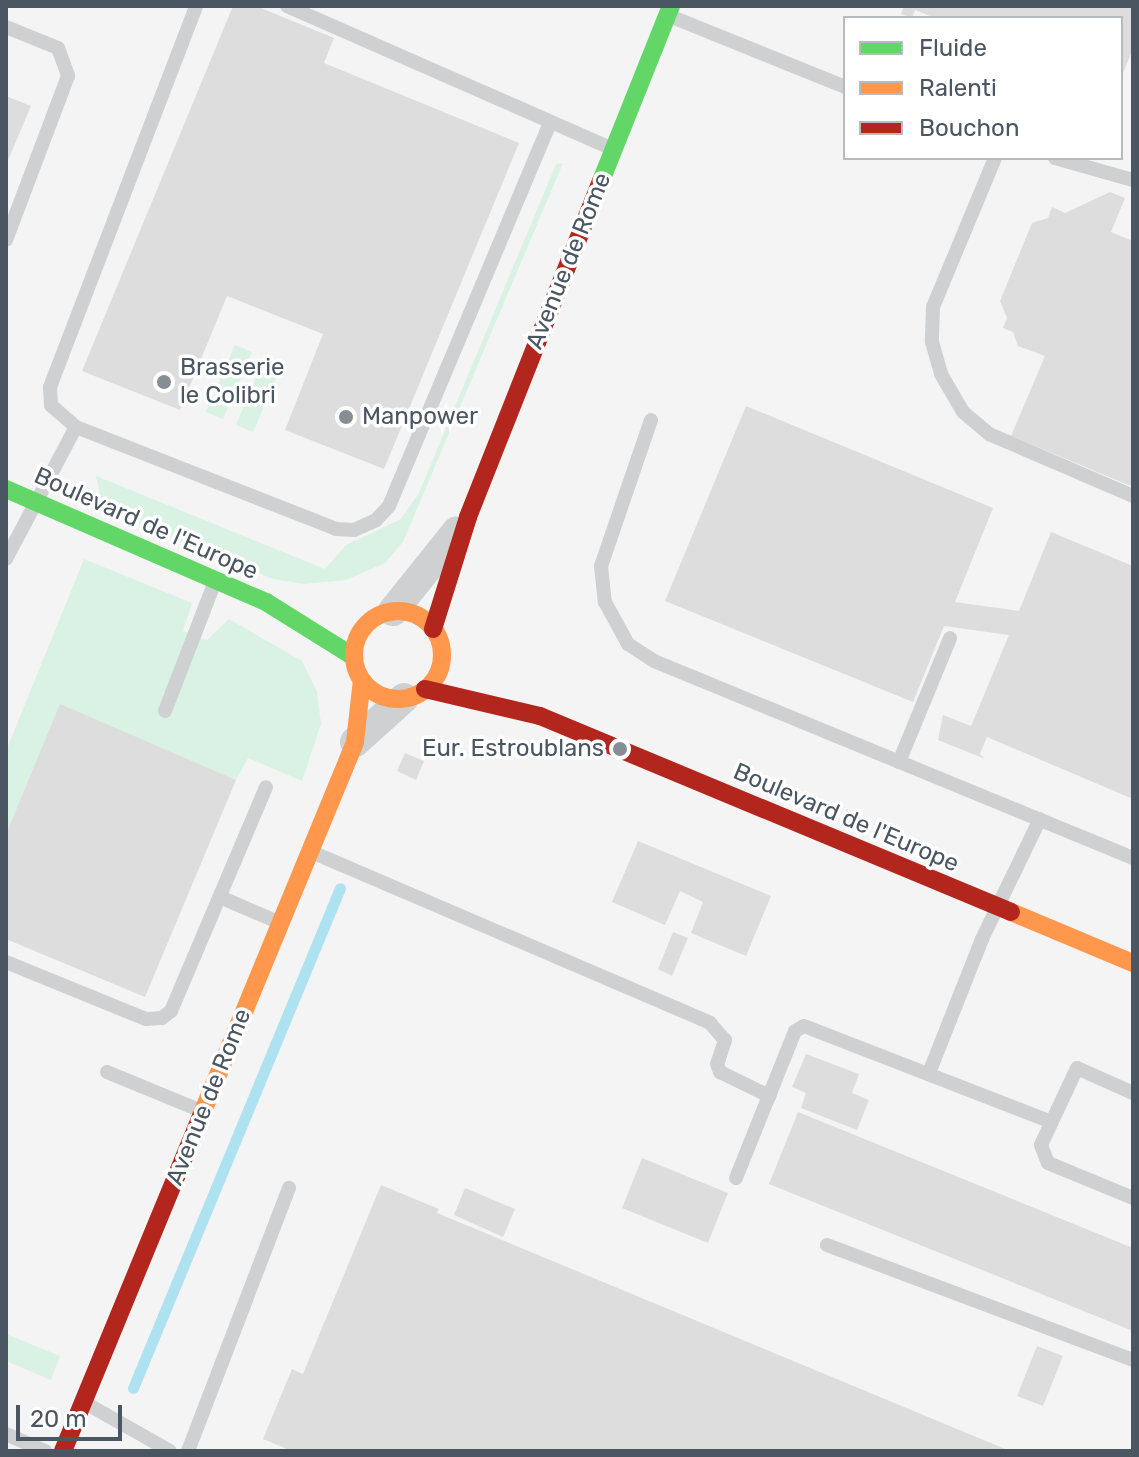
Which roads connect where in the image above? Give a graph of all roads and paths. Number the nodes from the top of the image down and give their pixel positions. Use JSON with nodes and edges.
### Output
{"nodes":[{"id":1,"x":196,"y":6,"type":"edge"},
{"id":2,"x":287,"y":6,"type":"edge"},
{"id":3,"x":669,"y":11,"type":"edge"},
{"id":4,"x":6,"y":27,"type":"edge"},
{"id":5,"x":843,"y":86,"type":"edge"},
{"id":6,"x":550,"y":123,"type":"junction"},
{"id":7,"x":614,"y":150,"type":"junction"},
{"id":8,"x":994,"y":160,"type":"edge"},
{"id":9,"x":1062,"y":160,"type":"edge"},
{"id":10,"x":1133,"y":180,"type":"edge"},
{"id":11,"x":6,"y":240,"type":"edge"},
{"id":12,"x":651,"y":420,"type":"dead end"},
{"id":13,"x":76,"y":427,"type":"junction"},
{"id":14,"x":6,"y":489,"type":"edge"},
{"id":15,"x":1133,"y":496,"type":"edge"},
{"id":16,"x":38,"y":502,"type":"junction"},
{"id":17,"x":468,"y":517,"type":"junction"},
{"id":18,"x":6,"y":559,"type":"edge"},
{"id":19,"x":215,"y":580,"type":"junction"},
{"id":20,"x":266,"y":602,"type":"junction"},
{"id":21,"x":382,"y":616,"type":"junction"},
{"id":22,"x":433,"y":629,"type":"junction"},
{"id":23,"x":950,"y":638,"type":"dead end"},
{"id":24,"x":441,"y":649,"type":"junction"},
{"id":25,"x":354,"y":657,"type":"junction"},
{"id":26,"x":466,"y":665,"type":"dead end"},
{"id":27,"x":362,"y":680,"type":"junction"},
{"id":28,"x":490,"y":682,"type":"dead end"},
{"id":29,"x":415,"y":694,"type":"junction"},
{"id":30,"x":165,"y":711,"type":"dead end"},
{"id":31,"x":540,"y":716,"type":"junction"},
{"id":32,"x":355,"y":742,"type":"junction"},
{"id":33,"x":899,"y":762,"type":"junction"},
{"id":34,"x":266,"y":787,"type":"dead end"},
{"id":35,"x":1040,"y":819,"type":"junction"},
{"id":36,"x":310,"y":851,"type":"junction"},
{"id":37,"x":1133,"y":858,"type":"edge"},
{"id":38,"x":220,"y":897,"type":"junction"},
{"id":39,"x":999,"y":908,"type":"junction"},
{"id":40,"x":280,"y":924,"type":"junction"},
{"id":41,"x":6,"y":962,"type":"edge"},
{"id":42,"x":1133,"y":963,"type":"edge"},
{"id":43,"x":107,"y":1072,"type":"dead end"},
{"id":44,"x":929,"y":1073,"type":"junction"},
{"id":45,"x":1133,"y":1093,"type":"edge"},
{"id":46,"x":769,"y":1096,"type":"junction"},
{"id":47,"x":203,"y":1112,"type":"junction"},
{"id":48,"x":1051,"y":1122,"type":"junction"},
{"id":49,"x":736,"y":1178,"type":"dead end"},
{"id":50,"x":289,"y":1188,"type":"dead end"},
{"id":51,"x":1133,"y":1198,"type":"edge"},
{"id":52,"x":827,"y":1245,"type":"dead end"},
{"id":53,"x":1133,"y":1360,"type":"edge"},
{"id":54,"x":83,"y":1402,"type":"junction"},
{"id":55,"x":6,"y":1434,"type":"edge"},
{"id":56,"x":45,"y":1451,"type":"edge"},
{"id":57,"x":63,"y":1451,"type":"edge"},
{"id":58,"x":170,"y":1451,"type":"edge"},
{"id":59,"x":188,"y":1451,"type":"edge"}],
"edges":[{"from":1,"to":13,"type":"lane"},
{"from":2,"to":6,"type":"lane"},
{"from":3,"to":5,"type":"lane"},
{"from":3,"to":7,"type":"street","name":"Avenue de Rome"},
{"from":4,"to":11,"type":"lane"},
{"from":6,"to":7,"type":"lane"},
{"from":6,"to":13,"type":"lane"},
{"from":7,"to":17,"type":"street","name":"Avenue de Rome"},
{"from":8,"to":15,"type":"lane"},
{"from":9,"to":10,"type":"lane"},
{"from":12,"to":33,"type":"lane"},
{"from":13,"to":16,"type":"lane"},
{"from":14,"to":16,"type":"street","name":"Boulevard de l'Europe"},
{"from":16,"to":18,"type":"lane"},
{"from":16,"to":19,"type":"street","name":"Boulevard de l'Europe"},
{"from":17,"to":21,"type":"street","name":"Avenue de Rome"},
{"from":17,"to":22,"type":"street","name":"Avenue de Rome"},
{"from":19,"to":20,"type":"street","name":"Boulevard de l'Europe"},
{"from":19,"to":30,"type":"lane"},
{"from":20,"to":21,"type":"street","name":"Boulevard de l'Europe"},
{"from":20,"to":25,"type":"street","name":"Boulevard de l'Europe"},
{"from":21,"to":22,"type":"street"},
{"from":21,"to":25,"type":"street"},
{"from":22,"to":24,"type":"street"},
{"from":23,"to":33,"type":"lane"},
{"from":24,"to":26,"type":"street"},
{"from":24,"to":29,"type":"street"},
{"from":25,"to":27,"type":"street"},
{"from":27,"to":29,"type":"street"},
{"from":27,"to":32,"type":"street","name":"Avenue de Rome"},
{"from":28,"to":31,"type":"street","name":"Boulevard de l'Europe"},
{"from":29,"to":31,"type":"street","name":"Boulevard de l'Europe"},
{"from":29,"to":32,"type":"street","name":"Avenue de Rome"},
{"from":31,"to":39,"type":"street","name":"Boulevard de l'Europe"},
{"from":32,"to":36,"type":"street","name":"Avenue de Rome"},
{"from":33,"to":35,"type":"lane"},
{"from":34,"to":38,"type":"lane"},
{"from":35,"to":37,"type":"lane"},
{"from":35,"to":39,"type":"lane"},
{"from":36,"to":40,"type":"street","name":"Avenue de Rome"},
{"from":36,"to":46,"type":"lane"},
{"from":38,"to":40,"type":"lane"},
{"from":38,"to":41,"type":"lane"},
{"from":39,"to":42,"type":"street","name":"Boulevard de l'Europe"},
{"from":39,"to":44,"type":"lane"},
{"from":40,"to":47,"type":"street","name":"Avenue de Rome"},
{"from":43,"to":47,"type":"lane"},
{"from":44,"to":46,"type":"lane"},
{"from":44,"to":48,"type":"lane"},
{"from":45,"to":48,"type":"lane"},
{"from":46,"to":49,"type":"lane"},
{"from":47,"to":54,"type":"street","name":"Avenue de Rome"},
{"from":48,"to":51,"type":"lane"},
{"from":50,"to":59,"type":"lane"},
{"from":52,"to":53,"type":"lane"},
{"from":54,"to":57,"type":"street","name":"Avenue de Rome"},
{"from":54,"to":58,"type":"lane"},
{"from":55,"to":56,"type":"lane"}]}
